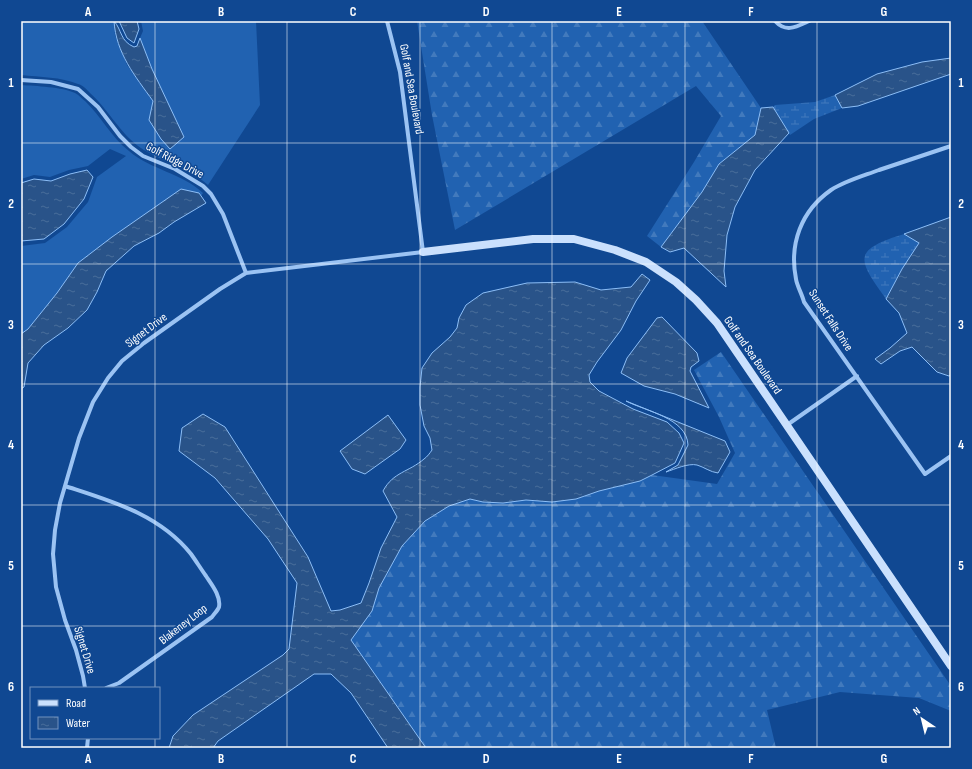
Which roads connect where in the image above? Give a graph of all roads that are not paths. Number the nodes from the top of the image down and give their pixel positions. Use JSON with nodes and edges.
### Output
{"nodes":[{"id":1,"x":387,"y":21,"type":"edge"},
{"id":2,"x":775,"y":21,"type":"edge"},
{"id":3,"x":809,"y":21,"type":"edge"},
{"id":4,"x":21,"y":80,"type":"edge"},
{"id":5,"x":951,"y":146,"type":"edge"},
{"id":6,"x":423,"y":252,"type":"junction"},
{"id":7,"x":246,"y":273,"type":"junction"},
{"id":8,"x":857,"y":376,"type":"junction"},
{"id":9,"x":786,"y":425,"type":"junction"},
{"id":10,"x":951,"y":456,"type":"edge"},
{"id":11,"x":65,"y":486,"type":"junction"},
{"id":12,"x":950,"y":664,"type":"edge"},
{"id":13,"x":85,"y":687,"type":"edge"},
{"id":14,"x":109,"y":687,"type":"edge"}],
"edges":[{"from":1,"to":6,"type":"street","name":"Golf and Sea Boulevard"},
{"from":2,"to":3,"type":"street"},
{"from":4,"to":7,"type":"street","name":"Golf Ridge Drive"},
{"from":5,"to":8,"type":"street","name":"Sunset Falls Drive"},
{"from":6,"to":7,"type":"street","name":"Signet Drive"},
{"from":6,"to":9,"type":"street","name":"Golf and Sea Boulevard"},
{"from":7,"to":11,"type":"street","name":"Signet Drive"},
{"from":8,"to":9,"type":"street"},
{"from":8,"to":10,"type":"street","name":"Sunset Falls Drive"},
{"from":9,"to":12,"type":"street","name":"Golf and Sea Boulevard"},
{"from":11,"to":13,"type":"street","name":"Signet Drive"},
{"from":11,"to":14,"type":"street","name":"Blakeney Loop"}]}
